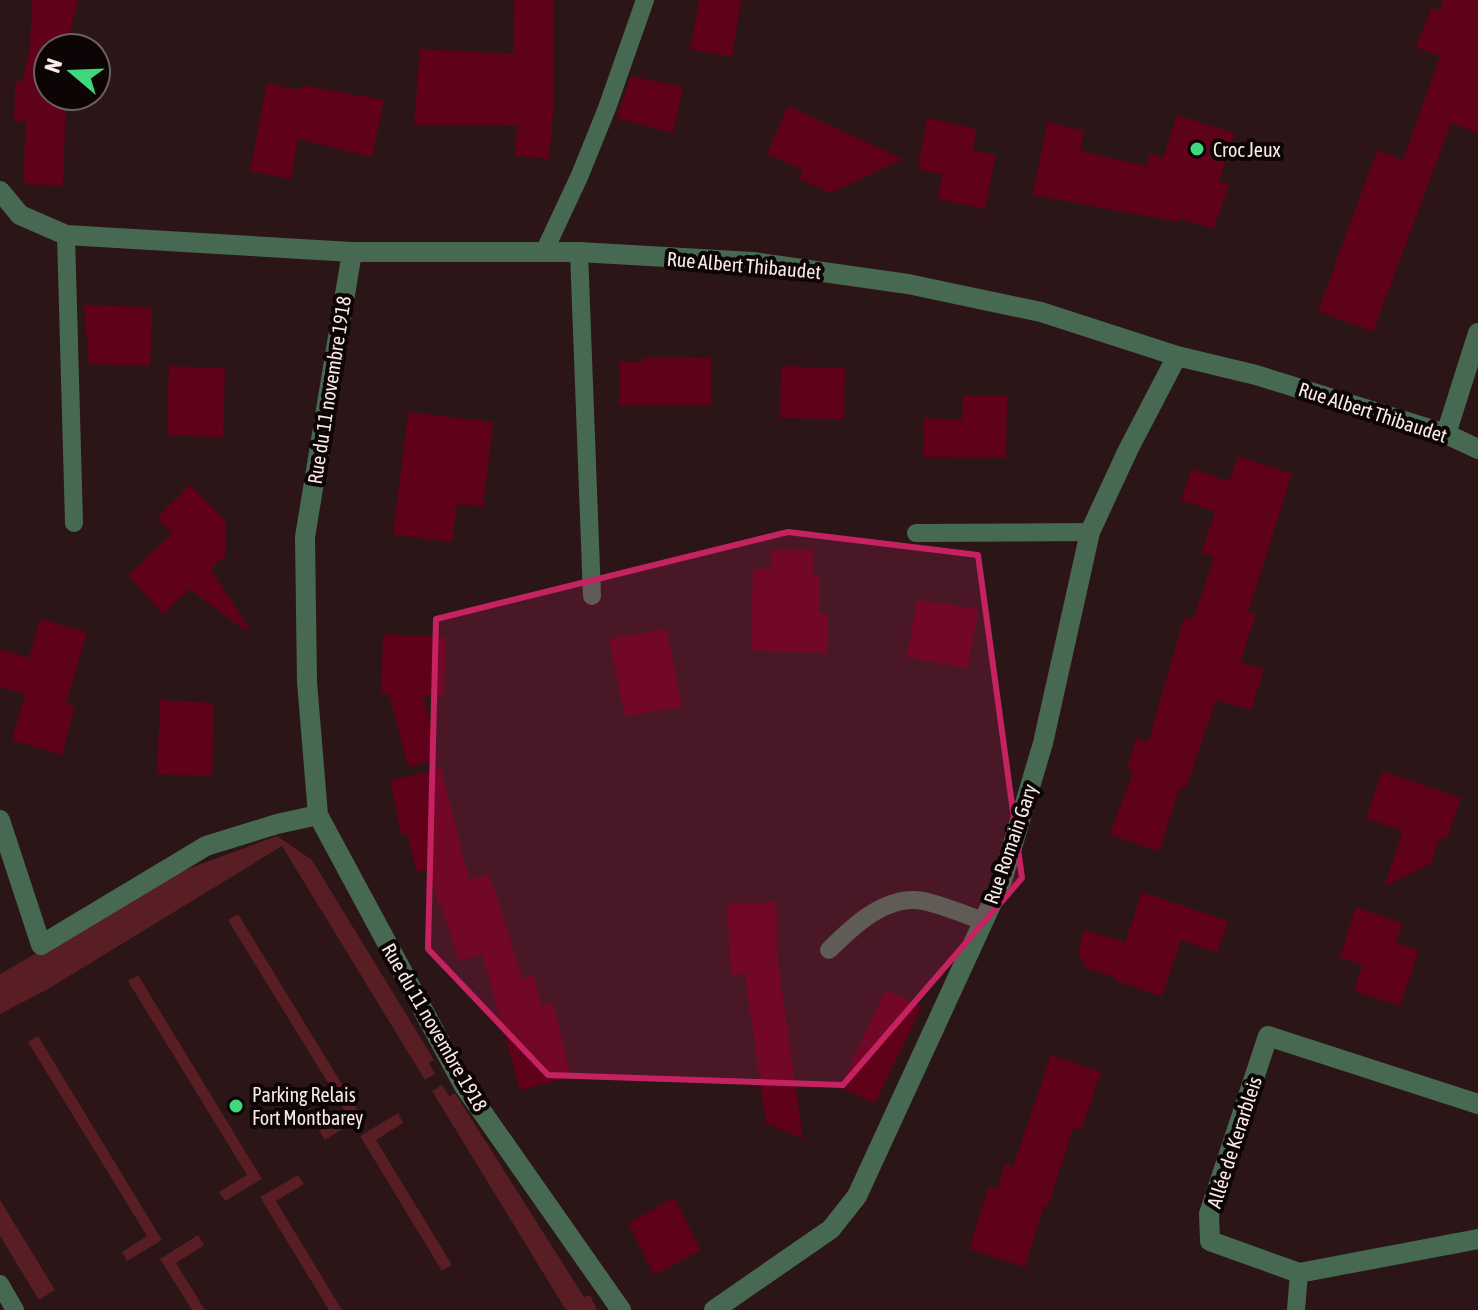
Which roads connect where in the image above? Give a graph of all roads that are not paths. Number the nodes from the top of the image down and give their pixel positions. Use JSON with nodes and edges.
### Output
{"nodes":[{"id":1,"x":645,"y":0,"type":"edge"},
{"id":2,"x":0,"y":191,"type":"edge"},
{"id":3,"x":66,"y":235,"type":"junction"},
{"id":4,"x":352,"y":252,"type":"junction"},
{"id":5,"x":544,"y":252,"type":"junction"},
{"id":6,"x":579,"y":252,"type":"junction"},
{"id":7,"x":1478,"y":333,"type":"edge"},
{"id":8,"x":1177,"y":356,"type":"junction"},
{"id":9,"x":1446,"y":434,"type":"junction"},
{"id":10,"x":1478,"y":449,"type":"edge"},
{"id":11,"x":74,"y":523,"type":"dead end"},
{"id":12,"x":1090,"y":532,"type":"junction"},
{"id":13,"x":916,"y":533,"type":"dead end"},
{"id":14,"x":592,"y":596,"type":"dead end"},
{"id":15,"x":318,"y":815,"type":"junction"},
{"id":16,"x":0,"y":820,"type":"edge"},
{"id":17,"x":983,"y":921,"type":"junction"},
{"id":18,"x":829,"y":950,"type":"dead end"},
{"id":19,"x":1478,"y":1104,"type":"edge"},
{"id":20,"x":1478,"y":1239,"type":"edge"},
{"id":21,"x":1299,"y":1273,"type":"junction"},
{"id":22,"x":0,"y":1284,"type":"edge"},
{"id":23,"x":15,"y":1310,"type":"edge"},
{"id":24,"x":621,"y":1310,"type":"edge"},
{"id":25,"x":714,"y":1310,"type":"edge"},
{"id":26,"x":1296,"y":1310,"type":"edge"}],
"edges":[{"from":1,"to":5,"type":"lane"},
{"from":2,"to":3,"type":"street","name":"Rue Albert Thibaudet"},
{"from":3,"to":4,"type":"street","name":"Rue Albert Thibaudet"},
{"from":3,"to":11,"type":"lane"},
{"from":4,"to":5,"type":"street","name":"Rue Albert Thibaudet"},
{"from":4,"to":15,"type":"street","name":"Rue du 11 novembre 1918"},
{"from":5,"to":6,"type":"street","name":"Rue Albert Thibaudet"},
{"from":6,"to":8,"type":"street","name":"Rue Albert Thibaudet"},
{"from":6,"to":14,"type":"lane"},
{"from":7,"to":9,"type":"street"},
{"from":8,"to":9,"type":"street","name":"Rue Albert Thibaudet"},
{"from":8,"to":12,"type":"street","name":"Rue Romain Gary"},
{"from":9,"to":10,"type":"street","name":"Rue Albert Thibaudet"},
{"from":12,"to":13,"type":"lane"},
{"from":12,"to":17,"type":"street","name":"Rue Romain Gary"},
{"from":15,"to":16,"type":"street"},
{"from":15,"to":24,"type":"street","name":"Rue du 11 novembre 1918"},
{"from":17,"to":18,"type":"lane"},
{"from":17,"to":25,"type":"street","name":"Rue Romain Gary"},
{"from":19,"to":21,"type":"street","name":"Allée de Kerarbleis"},
{"from":20,"to":21,"type":"street"},
{"from":21,"to":26,"type":"lane"},
{"from":22,"to":23,"type":"lane"}]}
